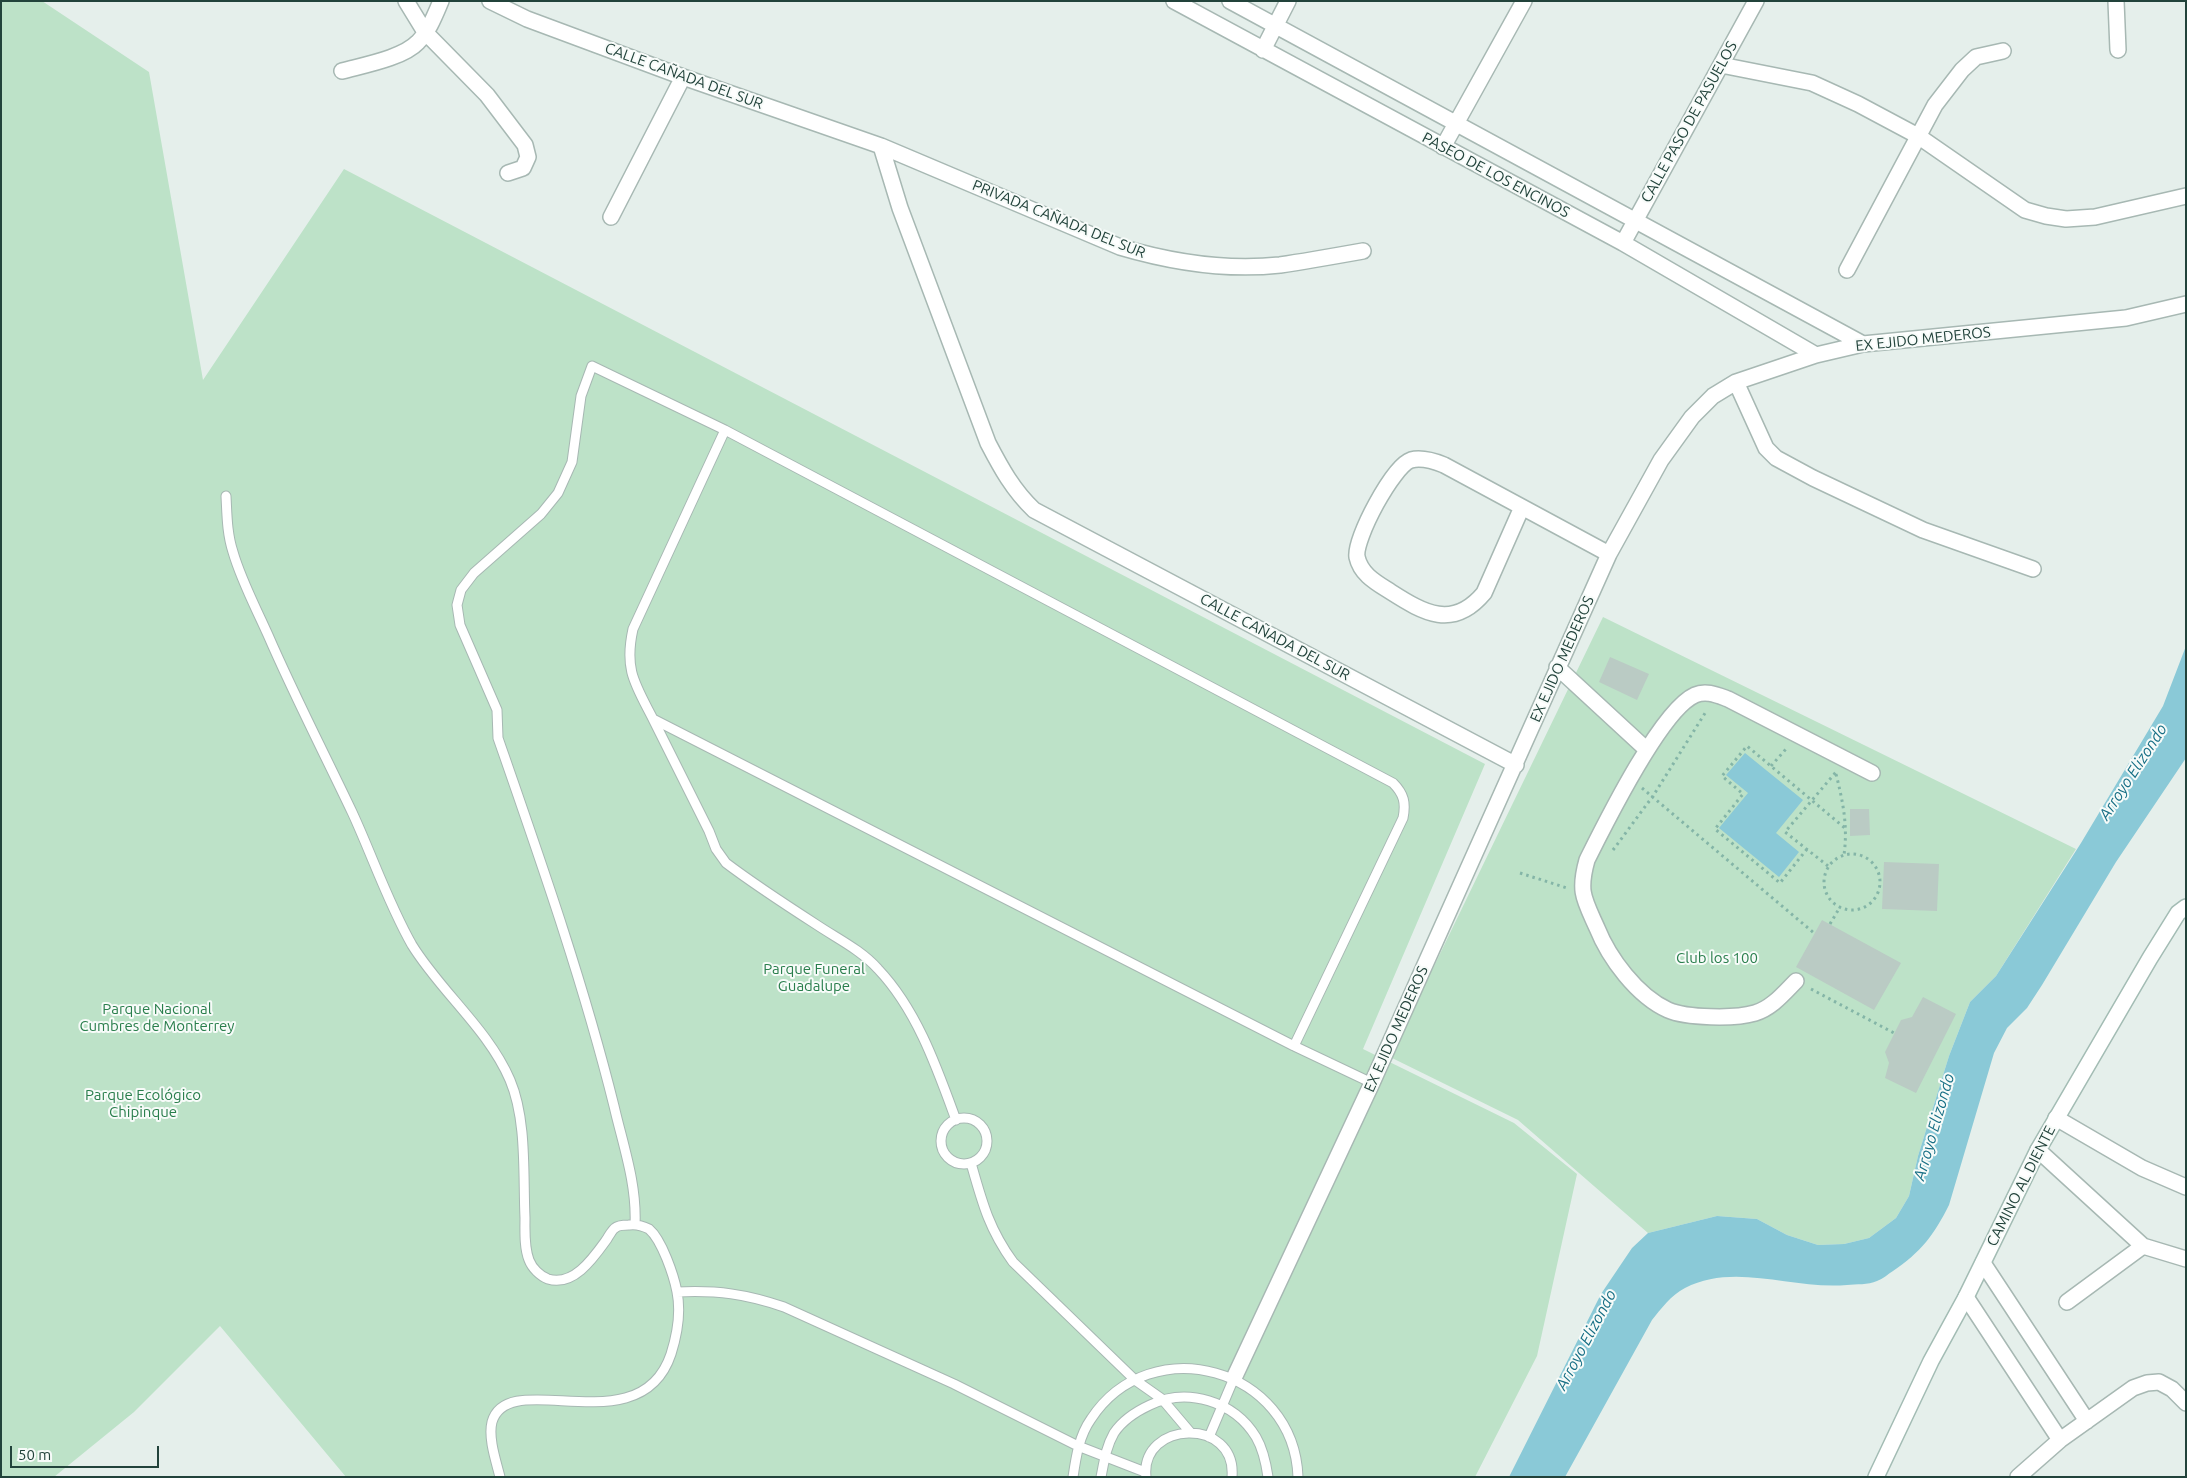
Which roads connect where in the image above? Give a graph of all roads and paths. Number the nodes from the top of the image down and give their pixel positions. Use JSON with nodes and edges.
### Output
{"nodes":[{"id":1,"x":406,"y":1,"type":"edge"},
{"id":2,"x":441,"y":1,"type":"edge"},
{"id":3,"x":490,"y":1,"type":"edge"},
{"id":4,"x":1174,"y":1,"type":"edge"},
{"id":5,"x":1230,"y":1,"type":"edge"},
{"id":6,"x":1288,"y":1,"type":"edge"},
{"id":7,"x":1524,"y":1,"type":"edge"},
{"id":8,"x":1756,"y":1,"type":"edge"},
{"id":9,"x":2116,"y":1,"type":"edge"},
{"id":10,"x":1275,"y":26,"type":"junction"},
{"id":11,"x":425,"y":32,"type":"junction"},
{"id":12,"x":1263,"y":50,"type":"junction"},
{"id":13,"x":2118,"y":50,"type":"dead end"},
{"id":14,"x":2002,"y":51,"type":"dead end"},
{"id":15,"x":1721,"y":65,"type":"junction"},
{"id":16,"x":342,"y":71,"type":"dead end"},
{"id":17,"x":683,"y":77,"type":"junction"},
{"id":18,"x":1456,"y":123,"type":"junction"},
{"id":19,"x":1918,"y":136,"type":"junction"},
{"id":20,"x":880,"y":146,"type":"junction"},
{"id":21,"x":1444,"y":147,"type":"junction"},
{"id":22,"x":508,"y":173,"type":"dead end"},
{"id":23,"x":2186,"y":196,"type":"edge"},
{"id":24,"x":611,"y":217,"type":"dead end"},
{"id":25,"x":1635,"y":220,"type":"junction"},
{"id":26,"x":1623,"y":243,"type":"junction"},
{"id":27,"x":1363,"y":251,"type":"dead end"},
{"id":28,"x":1847,"y":270,"type":"dead end"},
{"id":29,"x":2186,"y":304,"type":"edge"},
{"id":30,"x":1863,"y":344,"type":"junction"},
{"id":31,"x":1816,"y":355,"type":"junction"},
{"id":32,"x":1736,"y":382,"type":"junction"},
{"id":33,"x":726,"y":430,"type":"junction"},
{"id":34,"x":226,"y":496,"type":"dead end"},
{"id":35,"x":1522,"y":507,"type":"junction"},
{"id":36,"x":1609,"y":554,"type":"junction"},
{"id":37,"x":2033,"y":569,"type":"dead end"},
{"id":38,"x":1557,"y":666,"type":"junction"},
{"id":39,"x":1707,"y":709,"type":"dead end"},
{"id":40,"x":653,"y":719,"type":"junction"},
{"id":41,"x":1647,"y":750,"type":"junction"},
{"id":42,"x":1795,"y":752,"type":"dead end"},
{"id":43,"x":1516,"y":764,"type":"junction"},
{"id":44,"x":1771,"y":766,"type":"junction"},
{"id":45,"x":1828,"y":768,"type":"dead end"},
{"id":46,"x":1836,"y":772,"type":"junction"},
{"id":47,"x":1872,"y":773,"type":"dead end"},
{"id":48,"x":1630,"y":778,"type":"junction"},
{"id":49,"x":1653,"y":796,"type":"junction"},
{"id":50,"x":1812,"y":801,"type":"junction"},
{"id":51,"x":1846,"y":829,"type":"junction"},
{"id":52,"x":1807,"y":849,"type":"junction"},
{"id":53,"x":1611,"y":852,"type":"dead end"},
{"id":54,"x":1844,"y":855,"type":"junction"},
{"id":55,"x":1828,"y":866,"type":"junction"},
{"id":56,"x":1520,"y":873,"type":"dead end"},
{"id":57,"x":1582,"y":892,"type":"junction"},
{"id":58,"x":2186,"y":906,"type":"edge"},
{"id":59,"x":1840,"y":907,"type":"junction"},
{"id":60,"x":1830,"y":924,"type":"dead end"},
{"id":61,"x":1814,"y":933,"type":"dead end"},
{"id":62,"x":1796,"y":981,"type":"joint"},
{"id":63,"x":1894,"y":1033,"type":"dead end"},
{"id":64,"x":1294,"y":1046,"type":"junction"},
{"id":65,"x":1372,"y":1083,"type":"junction"},
{"id":66,"x":2056,"y":1118,"type":"junction"},
{"id":67,"x":956,"y":1120,"type":"junction"},
{"id":68,"x":2038,"y":1150,"type":"junction"},
{"id":69,"x":970,"y":1163,"type":"junction"},
{"id":70,"x":2186,"y":1187,"type":"edge"},
{"id":71,"x":635,"y":1224,"type":"junction"},
{"id":72,"x":2143,"y":1246,"type":"junction"},
{"id":73,"x":2186,"y":1259,"type":"edge"},
{"id":74,"x":1983,"y":1263,"type":"junction"},
{"id":75,"x":678,"y":1292,"type":"junction"},
{"id":76,"x":1966,"y":1297,"type":"junction"},
{"id":77,"x":2067,"y":1302,"type":"dead end"},
{"id":78,"x":1234,"y":1378,"type":"junction"},
{"id":79,"x":1134,"y":1380,"type":"junction"},
{"id":80,"x":1162,"y":1399,"type":"junction"},
{"id":81,"x":2186,"y":1403,"type":"edge"},
{"id":82,"x":1222,"y":1406,"type":"junction"},
{"id":83,"x":2087,"y":1421,"type":"junction"},
{"id":84,"x":1190,"y":1432,"type":"junction"},
{"id":85,"x":1209,"y":1437,"type":"junction"},
{"id":86,"x":2060,"y":1440,"type":"junction"},
{"id":87,"x":1078,"y":1446,"type":"junction"},
{"id":88,"x":1104,"y":1457,"type":"junction"},
{"id":89,"x":1146,"y":1475,"type":"edge"},
{"id":90,"x":500,"y":1477,"type":"edge"},
{"id":91,"x":1073,"y":1477,"type":"edge"},
{"id":92,"x":1101,"y":1477,"type":"edge"},
{"id":93,"x":1232,"y":1477,"type":"edge"},
{"id":94,"x":1268,"y":1477,"type":"edge"},
{"id":95,"x":1298,"y":1477,"type":"edge"},
{"id":96,"x":1876,"y":1477,"type":"edge"},
{"id":97,"x":2018,"y":1477,"type":"edge"}],
"edges":[{"from":1,"to":11,"type":"street"},
{"from":2,"to":11,"type":"street"},
{"from":3,"to":17,"type":"street","name":"CALLE CAÑADA DEL SUR"},
{"from":4,"to":12,"type":"street","name":"PASEO DE LOS ENCINOS"},
{"from":5,"to":10,"type":"street","name":"PASEO DE LOS ENCINOS"},
{"from":6,"to":10,"type":"street"},
{"from":7,"to":18,"type":"street"},
{"from":8,"to":15,"type":"street","name":"CALLE PASO DE PASUELOS"},
{"from":9,"to":13,"type":"street"},
{"from":10,"to":12,"type":"street"},
{"from":10,"to":18,"type":"street","name":"PASEO DE LOS ENCINOS"},
{"from":11,"to":16,"type":"street"},
{"from":11,"to":22,"type":"street"},
{"from":12,"to":21,"type":"street","name":"PASEO DE LOS ENCINOS"},
{"from":14,"to":19,"type":"street"},
{"from":15,"to":19,"type":"street"},
{"from":15,"to":25,"type":"street","name":"CALLE PASO DE PASUELOS"},
{"from":17,"to":20,"type":"street","name":"CALLE CAÑADA DEL SUR"},
{"from":17,"to":24,"type":"street"},
{"from":18,"to":21,"type":"street"},
{"from":18,"to":25,"type":"street","name":"PASEO DE LOS ENCINOS"},
{"from":19,"to":23,"type":"street"},
{"from":19,"to":28,"type":"street"},
{"from":20,"to":27,"type":"street","name":"PRIVADA CAÑADA DEL SUR"},
{"from":20,"to":43,"type":"street","name":"CALLE CAÑADA DEL SUR"},
{"from":21,"to":26,"type":"street","name":"PASEO DE LOS ENCINOS"},
{"from":25,"to":26,"type":"street","name":"CALLE PASO DE PASUELOS"},
{"from":25,"to":30,"type":"street","name":"PASEO DE LOS ENCINOS"},
{"from":26,"to":31,"type":"street","name":"PASEO DE LOS ENCINOS"},
{"from":29,"to":30,"type":"street","name":"EX EJIDO MEDEROS"},
{"from":30,"to":31,"type":"street","name":"EX EJIDO MEDEROS"},
{"from":31,"to":32,"type":"street","name":"EX EJIDO MEDEROS"},
{"from":32,"to":36,"type":"street","name":"EX EJIDO MEDEROS"},
{"from":32,"to":37,"type":"street"},
{"from":33,"to":40,"type":"lane"},
{"from":33,"to":64,"type":"lane"},
{"from":33,"to":71,"type":"lane"},
{"from":34,"to":71,"type":"lane"},
{"from":35,"to":35,"type":"street"},
{"from":35,"to":36,"type":"street"},
{"from":36,"to":38,"type":"street","name":"EX EJIDO MEDEROS"},
{"from":38,"to":41,"type":"street"},
{"from":38,"to":43,"type":"street","name":"EX EJIDO MEDEROS"},
{"from":39,"to":49,"type":"path"},
{"from":40,"to":64,"type":"lane"},
{"from":40,"to":67,"type":"lane"},
{"from":41,"to":47,"type":"street"},
{"from":41,"to":48,"type":"street"},
{"from":42,"to":44,"type":"path"},
{"from":43,"to":65,"type":"street","name":"EX EJIDO MEDEROS"},
{"from":44,"to":50,"type":"path"},
{"from":44,"to":52,"type":"path"},
{"from":45,"to":46,"type":"path"},
{"from":46,"to":50,"type":"path"},
{"from":46,"to":51,"type":"path"},
{"from":48,"to":49,"type":"path"},
{"from":48,"to":57,"type":"street"},
{"from":49,"to":53,"type":"path"},
{"from":49,"to":61,"type":"path"},
{"from":50,"to":51,"type":"path"},
{"from":50,"to":52,"type":"path"},
{"from":51,"to":54,"type":"path"},
{"from":52,"to":55,"type":"path"},
{"from":54,"to":55,"type":"path"},
{"from":54,"to":59,"type":"path"},
{"from":55,"to":59,"type":"path"},
{"from":56,"to":57,"type":"path"},
{"from":57,"to":62,"type":"street"},
{"from":58,"to":66,"type":"street","name":"CAMINO AL DIENTE"},
{"from":59,"to":60,"type":"path"},
{"from":62,"to":63,"type":"path"},
{"from":64,"to":65,"type":"lane"},
{"from":65,"to":78,"type":"street","name":"EX EJIDO MEDEROS"},
{"from":66,"to":68,"type":"street","name":"CAMINO AL DIENTE"},
{"from":66,"to":70,"type":"street"},
{"from":67,"to":69,"type":"lane"},
{"from":67,"to":69,"type":"lane"},
{"from":68,"to":72,"type":"street"},
{"from":68,"to":74,"type":"street","name":"CAMINO AL DIENTE"},
{"from":69,"to":79,"type":"lane"},
{"from":71,"to":75,"type":"lane"},
{"from":72,"to":73,"type":"street"},
{"from":72,"to":77,"type":"street"},
{"from":74,"to":76,"type":"street","name":"CAMINO AL DIENTE"},
{"from":74,"to":83,"type":"street"},
{"from":75,"to":87,"type":"lane"},
{"from":75,"to":90,"type":"lane"},
{"from":76,"to":86,"type":"street"},
{"from":76,"to":96,"type":"street","name":"CAMINO AL DIENTE"},
{"from":78,"to":79,"type":"lane"},
{"from":78,"to":82,"type":"lane"},
{"from":78,"to":95,"type":"lane"},
{"from":79,"to":80,"type":"lane"},
{"from":79,"to":87,"type":"lane"},
{"from":80,"to":82,"type":"lane"},
{"from":80,"to":84,"type":"lane"},
{"from":80,"to":88,"type":"lane"},
{"from":81,"to":83,"type":"street"},
{"from":82,"to":85,"type":"lane"},
{"from":82,"to":94,"type":"lane"},
{"from":83,"to":86,"type":"street"},
{"from":84,"to":85,"type":"lane"},
{"from":84,"to":89,"type":"lane"},
{"from":85,"to":93,"type":"lane"},
{"from":86,"to":97,"type":"street"},
{"from":87,"to":88,"type":"lane"},
{"from":87,"to":91,"type":"lane"},
{"from":88,"to":89,"type":"lane"},
{"from":88,"to":92,"type":"lane"}]}
